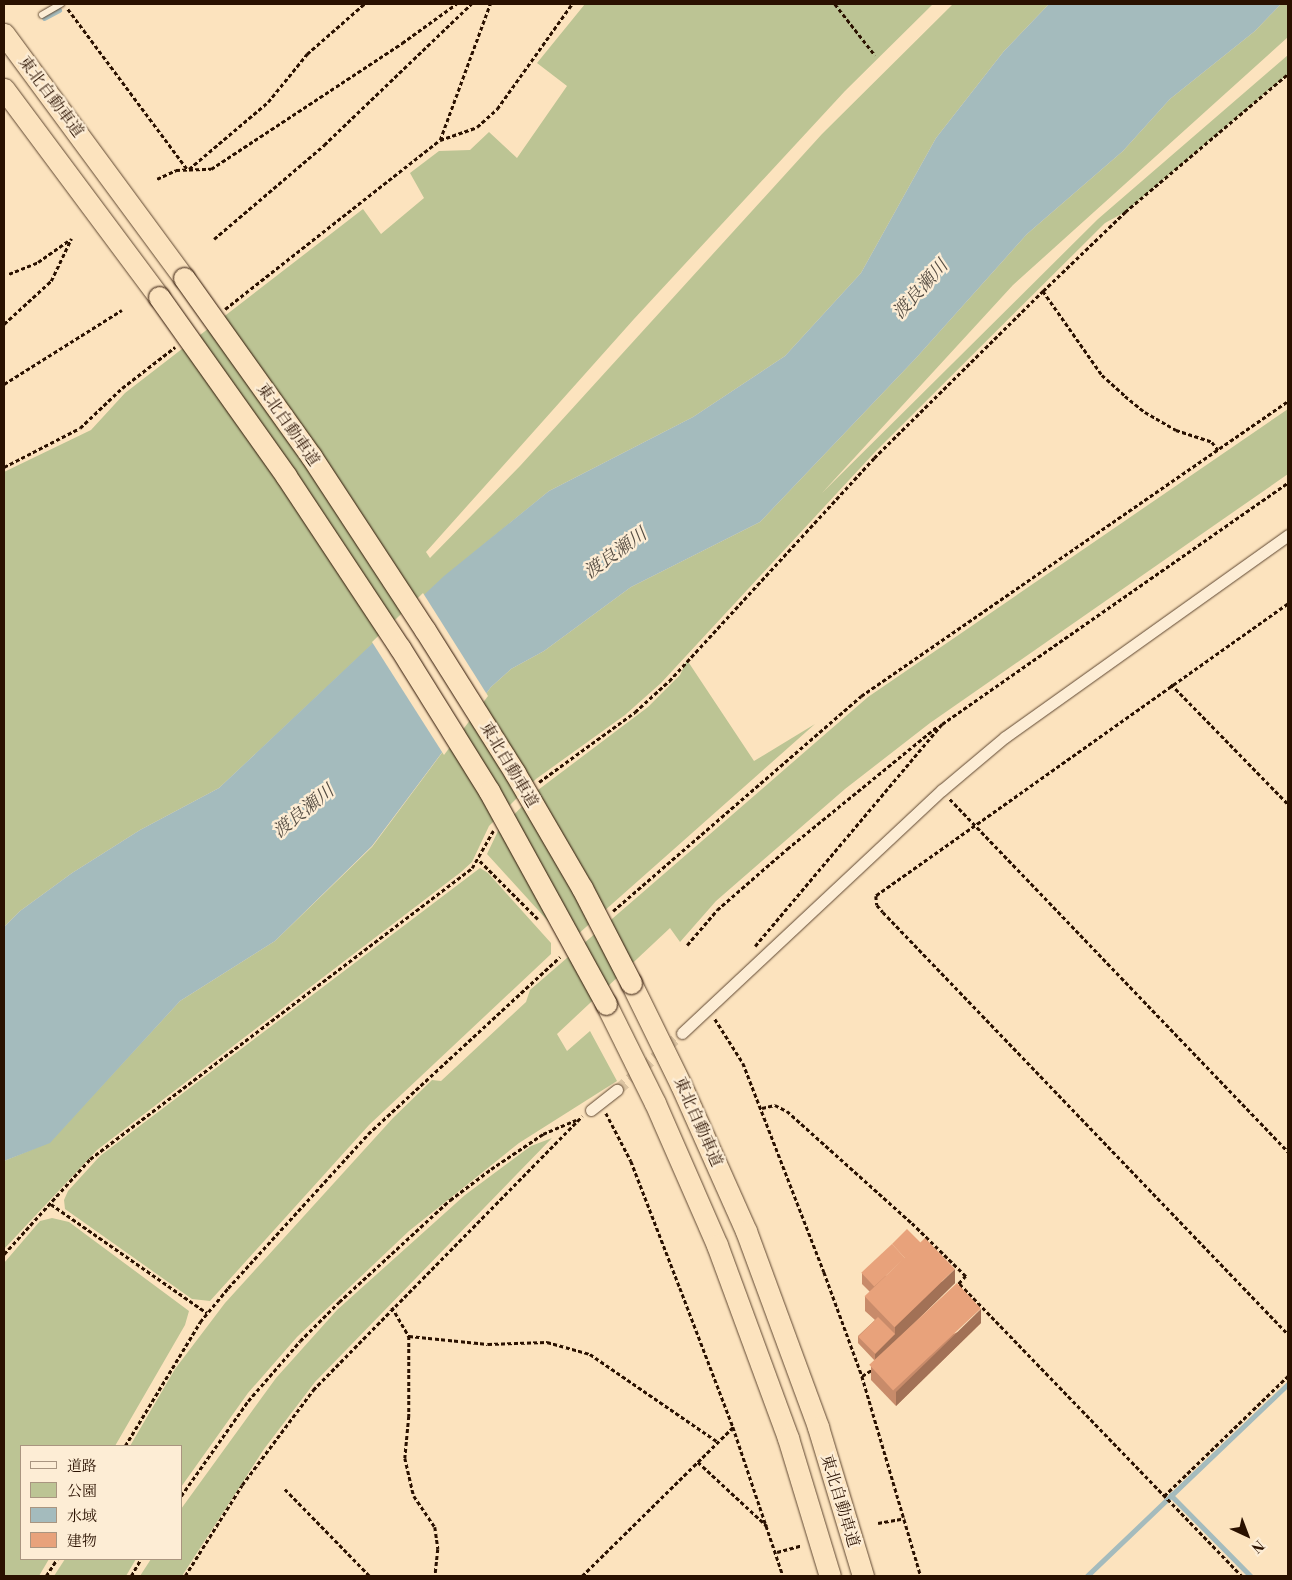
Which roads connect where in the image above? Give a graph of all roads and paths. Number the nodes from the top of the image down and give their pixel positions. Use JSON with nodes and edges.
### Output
{"nodes":[{"id":1,"x":61,"y":4,"type":"edge"},
{"id":2,"x":64,"y":4,"type":"edge"},
{"id":3,"x":364,"y":4,"type":"edge"},
{"id":4,"x":456,"y":4,"type":"edge"},
{"id":5,"x":471,"y":4,"type":"edge"},
{"id":6,"x":490,"y":4,"type":"edge"},
{"id":7,"x":572,"y":4,"type":"edge"},
{"id":8,"x":835,"y":4,"type":"edge"},
{"id":9,"x":42,"y":15,"type":"dead end"},
{"id":10,"x":4,"y":34,"type":"edge"},
{"id":11,"x":875,"y":55,"type":"dead end"},
{"id":12,"x":1288,"y":74,"type":"edge"},
{"id":13,"x":4,"y":89,"type":"edge"},
{"id":14,"x":440,"y":140,"type":"junction"},
{"id":15,"x":188,"y":170,"type":"junction"},
{"id":16,"x":157,"y":179,"type":"dead end"},
{"id":17,"x":214,"y":239,"type":"dead end"},
{"id":18,"x":9,"y":274,"type":"dead end"},
{"id":19,"x":1043,"y":291,"type":"junction"},
{"id":20,"x":122,"y":310,"type":"dead end"},
{"id":21,"x":224,"y":310,"type":"dead end"},
{"id":22,"x":4,"y":324,"type":"edge"},
{"id":23,"x":178,"y":345,"type":"dead end"},
{"id":24,"x":4,"y":384,"type":"edge"},
{"id":25,"x":1288,"y":401,"type":"edge"},
{"id":26,"x":1218,"y":450,"type":"junction"},
{"id":27,"x":4,"y":467,"type":"edge"},
{"id":28,"x":1288,"y":483,"type":"edge"},
{"id":29,"x":1288,"y":535,"type":"edge"},
{"id":30,"x":1288,"y":604,"type":"edge"},
{"id":31,"x":1172,"y":684,"type":"junction"},
{"id":32,"x":942,"y":724,"type":"junction"},
{"id":33,"x":534,"y":788,"type":"dead end"},
{"id":34,"x":942,"y":790,"type":"junction"},
{"id":35,"x":1288,"y":804,"type":"edge"},
{"id":36,"x":976,"y":825,"type":"junction"},
{"id":37,"x":494,"y":828,"type":"dead end"},
{"id":38,"x":480,"y":860,"type":"junction"},
{"id":39,"x":610,"y":914,"type":"dead end"},
{"id":40,"x":542,"y":923,"type":"dead end"},
{"id":41,"x":687,"y":945,"type":"dead end"},
{"id":42,"x":750,"y":952,"type":"dead end"},
{"id":43,"x":561,"y":956,"type":"dead end"},
{"id":44,"x":708,"y":1010,"type":"junction"},
{"id":45,"x":682,"y":1033,"type":"tunnel mouth"},
{"id":46,"x":617,"y":1090,"type":"tunnel mouth"},
{"id":47,"x":601,"y":1103,"type":"junction"},
{"id":48,"x":761,"y":1108,"type":"junction"},
{"id":49,"x":591,"y":1110,"type":"joint"},
{"id":50,"x":577,"y":1119,"type":"junction"},
{"id":51,"x":1288,"y":1152,"type":"edge"},
{"id":52,"x":50,"y":1204,"type":"junction"},
{"id":53,"x":4,"y":1254,"type":"edge"},
{"id":54,"x":960,"y":1284,"type":"junction"},
{"id":55,"x":953,"y":1290,"type":"edge"},
{"id":56,"x":392,"y":1307,"type":"junction"},
{"id":57,"x":207,"y":1313,"type":"junction"},
{"id":58,"x":1288,"y":1334,"type":"edge"},
{"id":59,"x":409,"y":1336,"type":"junction"},
{"id":60,"x":877,"y":1365,"type":"edge"},
{"id":61,"x":862,"y":1376,"type":"junction"},
{"id":62,"x":1288,"y":1376,"type":"edge"},
{"id":63,"x":733,"y":1427,"type":"junction"},
{"id":64,"x":718,"y":1442,"type":"junction"},
{"id":65,"x":126,"y":1445,"type":"edge"},
{"id":66,"x":698,"y":1462,"type":"junction"},
{"id":67,"x":285,"y":1489,"type":"dead end"},
{"id":68,"x":182,"y":1495,"type":"edge"},
{"id":69,"x":1164,"y":1496,"type":"junction"},
{"id":70,"x":905,"y":1518,"type":"junction"},
{"id":71,"x":878,"y":1523,"type":"dead end"},
{"id":72,"x":768,"y":1527,"type":"junction"},
{"id":73,"x":800,"y":1546,"type":"dead end"},
{"id":74,"x":777,"y":1552,"type":"junction"},
{"id":75,"x":56,"y":1560,"type":"edge"},
{"id":76,"x":140,"y":1560,"type":"edge"},
{"id":77,"x":46,"y":1576,"type":"edge"},
{"id":78,"x":131,"y":1576,"type":"edge"},
{"id":79,"x":185,"y":1576,"type":"edge"},
{"id":80,"x":370,"y":1576,"type":"edge"},
{"id":81,"x":435,"y":1576,"type":"edge"},
{"id":82,"x":582,"y":1576,"type":"edge"},
{"id":83,"x":783,"y":1576,"type":"edge"},
{"id":84,"x":830,"y":1576,"type":"edge"},
{"id":85,"x":863,"y":1576,"type":"edge"},
{"id":86,"x":921,"y":1576,"type":"edge"},
{"id":87,"x":1242,"y":1576,"type":"edge"}],
"edges":[{"from":1,"to":9,"type":"lane"},
{"from":2,"to":15,"type":"path"},
{"from":3,"to":15,"type":"path"},
{"from":4,"to":15,"type":"path"},
{"from":5,"to":17,"type":"path"},
{"from":6,"to":14,"type":"path"},
{"from":7,"to":14,"type":"path"},
{"from":8,"to":11,"type":"path"},
{"from":10,"to":85,"type":"highway","name":"東北自動車道","bridge":true},
{"from":12,"to":19,"type":"path"},
{"from":13,"to":84,"type":"highway","name":"東北自動車道","bridge":true},
{"from":14,"to":21,"type":"path"},
{"from":15,"to":16,"type":"path"},
{"from":18,"to":22,"type":"path"},
{"from":19,"to":26,"type":"path"},
{"from":19,"to":33,"type":"path"},
{"from":20,"to":24,"type":"path"},
{"from":23,"to":27,"type":"path"},
{"from":25,"to":26,"type":"path"},
{"from":26,"to":39,"type":"path"},
{"from":28,"to":32,"type":"path"},
{"from":29,"to":34,"type":"street"},
{"from":30,"to":31,"type":"path"},
{"from":31,"to":35,"type":"path"},
{"from":31,"to":36,"type":"path"},
{"from":32,"to":41,"type":"path"},
{"from":32,"to":42,"type":"path"},
{"from":34,"to":36,"type":"path"},
{"from":34,"to":44,"type":"street"},
{"from":36,"to":51,"type":"path"},
{"from":36,"to":58,"type":"path"},
{"from":37,"to":38,"type":"path"},
{"from":38,"to":40,"type":"path"},
{"from":38,"to":52,"type":"path"},
{"from":43,"to":57,"type":"path"},
{"from":44,"to":45,"type":"street"},
{"from":44,"to":48,"type":"path"},
{"from":46,"to":47,"type":"street"},
{"from":47,"to":49,"type":"street"},
{"from":47,"to":63,"type":"path"},
{"from":48,"to":54,"type":"path"},
{"from":48,"to":61,"type":"path"},
{"from":49,"to":50,"type":"path"},
{"from":50,"to":56,"type":"path"},
{"from":50,"to":68,"type":"path"},
{"from":52,"to":53,"type":"path"},
{"from":52,"to":57,"type":"path"},
{"from":54,"to":55,"type":"path"},
{"from":54,"to":69,"type":"path"},
{"from":56,"to":59,"type":"path"},
{"from":56,"to":79,"type":"path"},
{"from":57,"to":65,"type":"path"},
{"from":59,"to":64,"type":"path"},
{"from":59,"to":81,"type":"path"},
{"from":60,"to":61,"type":"path"},
{"from":61,"to":70,"type":"path"},
{"from":62,"to":69,"type":"path"},
{"from":63,"to":64,"type":"path"},
{"from":63,"to":72,"type":"path"},
{"from":64,"to":66,"type":"path"},
{"from":66,"to":72,"type":"path"},
{"from":66,"to":82,"type":"path"},
{"from":67,"to":80,"type":"path"},
{"from":69,"to":87,"type":"path"},
{"from":70,"to":71,"type":"path"},
{"from":70,"to":86,"type":"path"},
{"from":72,"to":74,"type":"path"},
{"from":73,"to":74,"type":"path"},
{"from":74,"to":83,"type":"path"},
{"from":75,"to":77,"type":"path"},
{"from":76,"to":78,"type":"path"}]}
